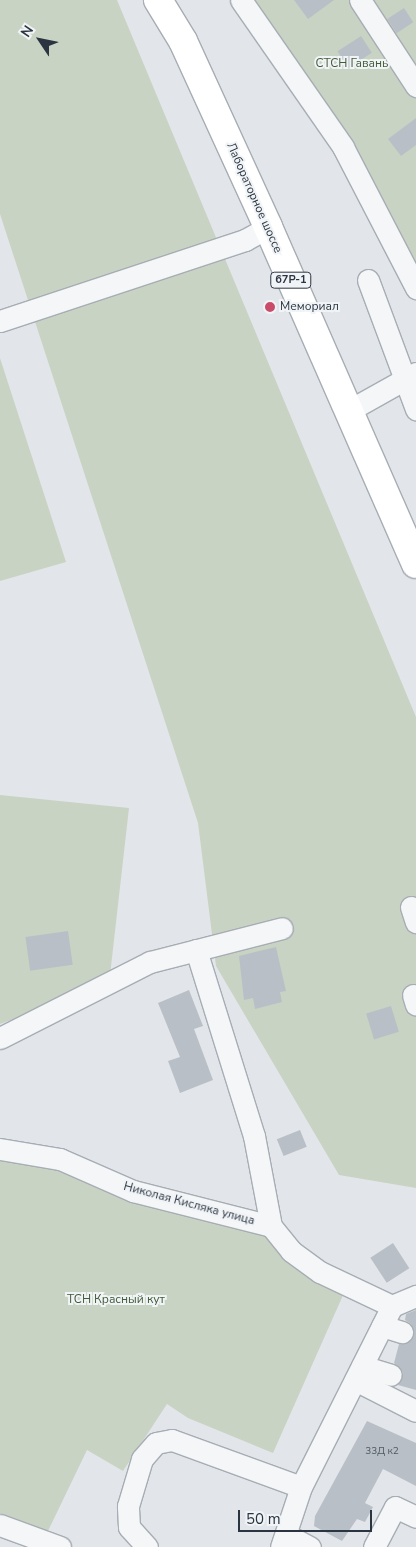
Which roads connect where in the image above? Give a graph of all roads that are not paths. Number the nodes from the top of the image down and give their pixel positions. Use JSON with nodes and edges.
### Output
{"nodes":[{"id":1,"x":158,"y":0,"type":"edge"},
{"id":2,"x":241,"y":0,"type":"edge"},
{"id":3,"x":360,"y":0,"type":"edge"},
{"id":4,"x":416,"y":86,"type":"edge"},
{"id":5,"x":268,"y":227,"type":"junction"},
{"id":6,"x":368,"y":280,"type":"dead end"},
{"id":7,"x":416,"y":288,"type":"edge"},
{"id":8,"x":0,"y":320,"type":"edge"},
{"id":9,"x":411,"y":376,"type":"edge"},
{"id":10,"x":416,"y":409,"type":"edge"},
{"id":11,"x":348,"y":411,"type":"junction"},
{"id":12,"x":413,"y":547,"type":"edge"},
{"id":13,"x":282,"y":928,"type":"dead end"},
{"id":14,"x":196,"y":950,"type":"junction"},
{"id":15,"x":0,"y":1038,"type":"edge"},
{"id":16,"x":0,"y":1149,"type":"edge"},
{"id":17,"x":271,"y":1226,"type":"junction"},
{"id":18,"x":416,"y":1296,"type":"edge"},
{"id":19,"x":392,"y":1306,"type":"junction"},
{"id":20,"x":358,"y":1373,"type":"junction"},
{"id":21,"x":391,"y":1375,"type":"dead end"},
{"id":22,"x":416,"y":1411,"type":"edge"},
{"id":23,"x":301,"y":1487,"type":"junction"},
{"id":24,"x":416,"y":1518,"type":"edge"},
{"id":25,"x":0,"y":1525,"type":"edge"},
{"id":26,"x":284,"y":1541,"type":"edge"},
{"id":27,"x":53,"y":1545,"type":"edge"},
{"id":28,"x":148,"y":1547,"type":"edge"},
{"id":29,"x":310,"y":1547,"type":"edge"},
{"id":30,"x":374,"y":1547,"type":"edge"}],
"edges":[{"from":1,"to":5,"type":"main road","name":"Лабораторное шоссе","number":"67Р-1"},
{"from":2,"to":7,"type":"street"},
{"from":3,"to":4,"type":"street"},
{"from":5,"to":8,"type":"street"},
{"from":5,"to":11,"type":"main road","name":"Лабораторное шоссе","number":"67Р-1"},
{"from":6,"to":9,"type":"street"},
{"from":9,"to":10,"type":"street"},
{"from":9,"to":11,"type":"street"},
{"from":11,"to":12,"type":"main road","name":"Лабораторное шоссе","number":"67Р-1"},
{"from":13,"to":14,"type":"street"},
{"from":14,"to":15,"type":"street"},
{"from":14,"to":17,"type":"street"},
{"from":16,"to":17,"type":"street","name":"Николая Кисляка улица"},
{"from":17,"to":19,"type":"street","name":"Николая Кисляка улица"},
{"from":18,"to":19,"type":"street"},
{"from":19,"to":20,"type":"street"},
{"from":20,"to":21,"type":"street"},
{"from":20,"to":22,"type":"street"},
{"from":20,"to":23,"type":"street"},
{"from":23,"to":26,"type":"street"},
{"from":23,"to":28,"type":"street"},
{"from":24,"to":30,"type":"street"},
{"from":25,"to":27,"type":"street"},
{"from":26,"to":29,"type":"street"}]}
